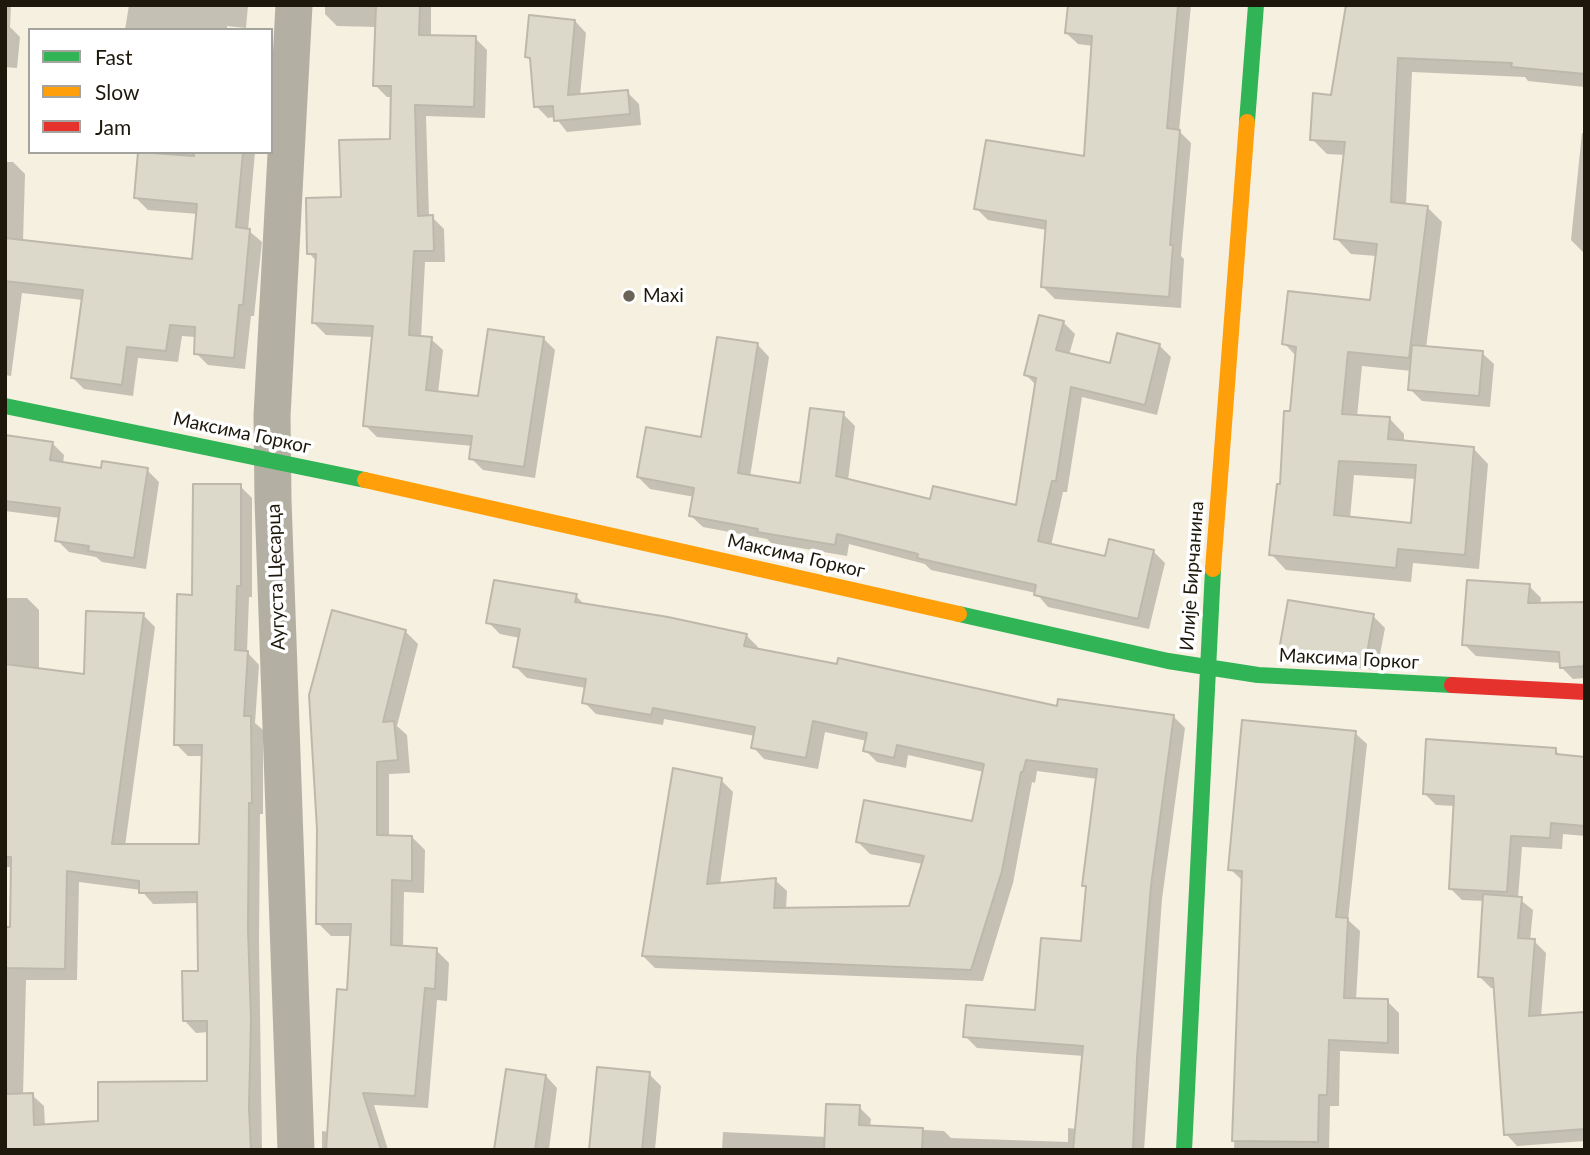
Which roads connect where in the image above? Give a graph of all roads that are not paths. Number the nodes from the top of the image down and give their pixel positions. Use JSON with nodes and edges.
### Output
{"nodes":[{"id":1,"x":294,"y":5,"type":"edge"},
{"id":2,"x":1256,"y":5,"type":"edge"},
{"id":3,"x":5,"y":407,"type":"edge"},
{"id":4,"x":272,"y":460,"type":"junction"},
{"id":5,"x":1207,"y":668,"type":"junction"},
{"id":6,"x":1585,"y":692,"type":"edge"},
{"id":7,"x":296,"y":1150,"type":"edge"},
{"id":8,"x":1184,"y":1150,"type":"edge"}],
"edges":[{"from":1,"to":4,"type":"street","name":"Аугуста Цесарца"},
{"from":2,"to":5,"type":"street","name":"Илије Бирчанина"},
{"from":3,"to":4,"type":"street","name":"Максима Горког"},
{"from":4,"to":5,"type":"street","name":"Максима Горког"},
{"from":4,"to":7,"type":"street","name":"Аугуста Цесарца"},
{"from":5,"to":6,"type":"street","name":"Максима Горког"},
{"from":5,"to":8,"type":"street","name":"Илије Бирчанина"}]}
